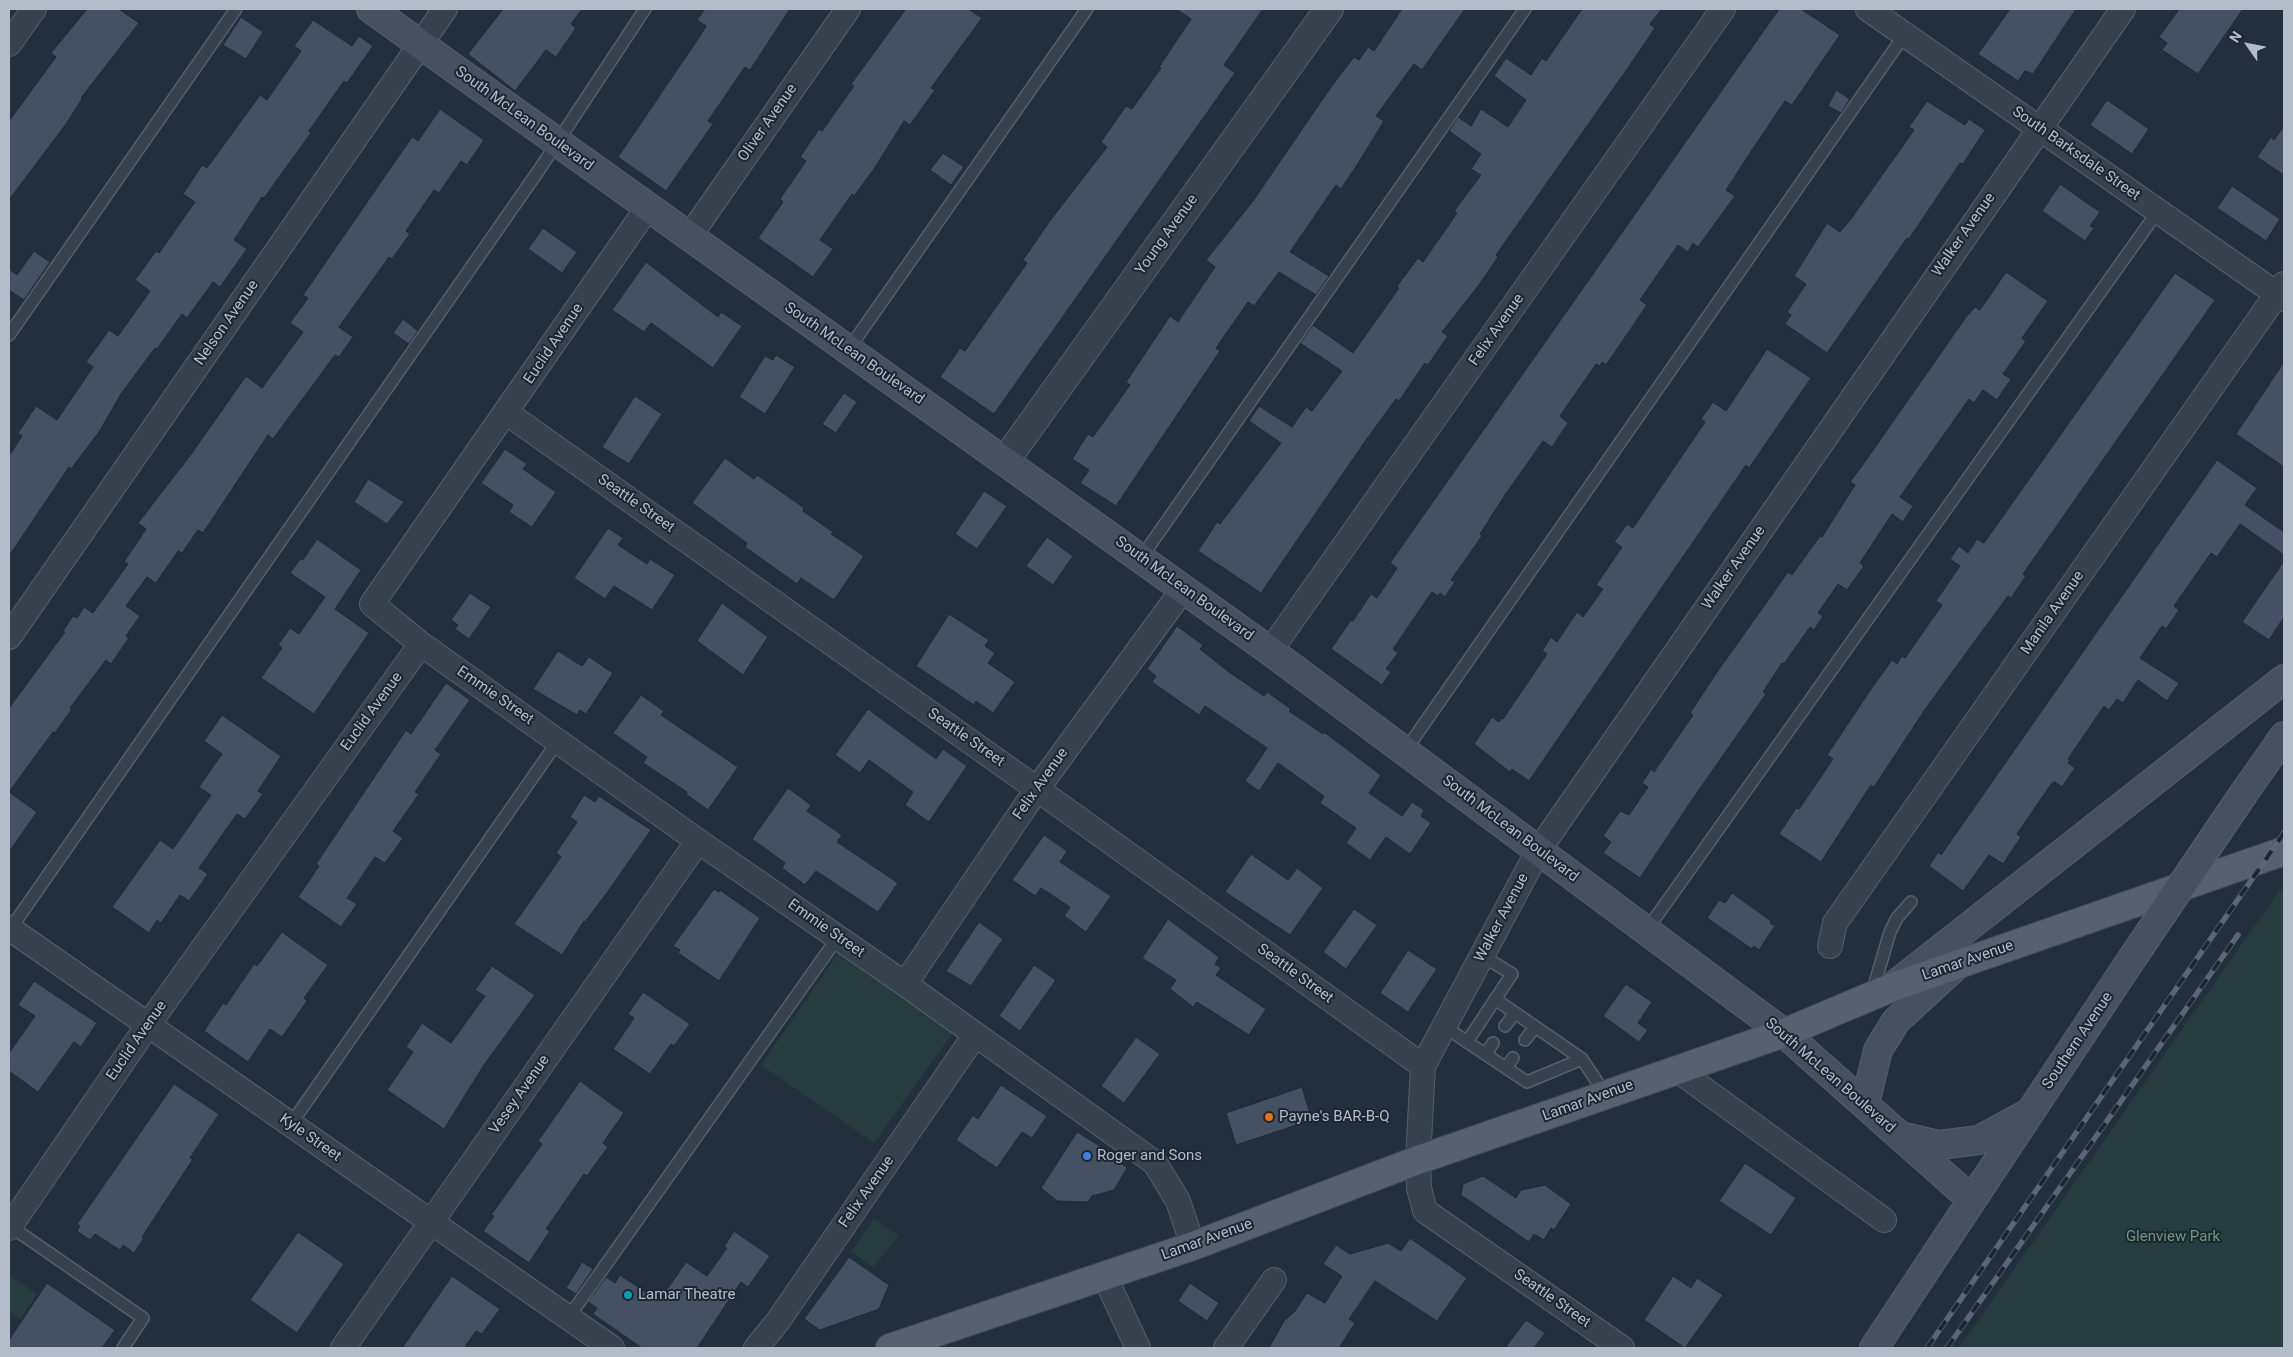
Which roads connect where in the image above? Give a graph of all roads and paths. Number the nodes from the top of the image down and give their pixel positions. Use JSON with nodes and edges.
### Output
{"nodes":[{"id":1,"x":34,"y":9,"type":"edge"},
{"id":2,"x":236,"y":9,"type":"edge"},
{"id":3,"x":372,"y":9,"type":"edge"},
{"id":4,"x":445,"y":9,"type":"edge"},
{"id":5,"x":644,"y":9,"type":"edge"},
{"id":6,"x":848,"y":9,"type":"edge"},
{"id":7,"x":1088,"y":9,"type":"edge"},
{"id":8,"x":1329,"y":9,"type":"edge"},
{"id":9,"x":1525,"y":9,"type":"edge"},
{"id":10,"x":1723,"y":9,"type":"edge"},
{"id":11,"x":1868,"y":9,"type":"edge"},
{"id":12,"x":2123,"y":9,"type":"edge"},
{"id":13,"x":1905,"y":34,"type":"junction"},
{"id":14,"x":9,"y":44,"type":"edge"},
{"id":15,"x":421,"y":45,"type":"junction"},
{"id":16,"x":2039,"y":128,"type":"junction"},
{"id":17,"x":555,"y":142,"type":"junction"},
{"id":18,"x":648,"y":207,"type":"junction"},
{"id":19,"x":2158,"y":211,"type":"junction"},
{"id":20,"x":689,"y":237,"type":"junction"},
{"id":21,"x":2282,"y":293,"type":"edge"},
{"id":22,"x":9,"y":335,"type":"edge"},
{"id":23,"x":848,"y":350,"type":"junction"},
{"id":24,"x":507,"y":413,"type":"junction"},
{"id":25,"x":1005,"y":461,"type":"junction"},
{"id":26,"x":1141,"y":558,"type":"junction"},
{"id":27,"x":1184,"y":588,"type":"junction"},
{"id":28,"x":9,"y":637,"type":"edge"},
{"id":29,"x":422,"y":644,"type":"junction"},
{"id":30,"x":1270,"y":651,"type":"junction"},
{"id":31,"x":2284,"y":679,"type":"edge"},
{"id":32,"x":2284,"y":736,"type":"edge"},
{"id":33,"x":558,"y":741,"type":"junction"},
{"id":34,"x":1405,"y":751,"type":"junction"},
{"id":35,"x":1037,"y":789,"type":"junction"},
{"id":36,"x":698,"y":840,"type":"junction"},
{"id":37,"x":1538,"y":851,"type":"junction"},
{"id":38,"x":2284,"y":851,"type":"edge"},
{"id":39,"x":1911,"y":902,"type":"dead end"},
{"id":40,"x":9,"y":929,"type":"edge"},
{"id":41,"x":1646,"y":932,"type":"junction"},
{"id":42,"x":838,"y":937,"type":"junction"},
{"id":43,"x":1830,"y":946,"type":"dead end"},
{"id":44,"x":1481,"y":955,"type":"junction"},
{"id":45,"x":1958,"y":964,"type":"junction"},
{"id":46,"x":905,"y":984,"type":"junction"},
{"id":47,"x":1882,"y":992,"type":"junction"},
{"id":48,"x":1496,"y":999,"type":"junction"},
{"id":49,"x":1515,"y":1013,"type":"junction"},
{"id":50,"x":148,"y":1025,"type":"junction"},
{"id":51,"x":1444,"y":1026,"type":"junction"},
{"id":52,"x":1506,"y":1026,"type":"dead end"},
{"id":53,"x":1535,"y":1026,"type":"junction"},
{"id":54,"x":1784,"y":1033,"type":"junction"},
{"id":55,"x":975,"y":1035,"type":"junction"},
{"id":56,"x":1525,"y":1040,"type":"dead end"},
{"id":57,"x":1467,"y":1042,"type":"junction"},
{"id":58,"x":1493,"y":1043,"type":"dead end"},
{"id":59,"x":1486,"y":1054,"type":"junction"},
{"id":60,"x":1513,"y":1058,"type":"dead end"},
{"id":61,"x":1582,"y":1059,"type":"junction"},
{"id":62,"x":1424,"y":1066,"type":"junction"},
{"id":63,"x":1506,"y":1068,"type":"junction"},
{"id":64,"x":1676,"y":1069,"type":"junction"},
{"id":65,"x":1605,"y":1094,"type":"junction"},
{"id":66,"x":1865,"y":1104,"type":"junction"},
{"id":67,"x":2030,"y":1112,"type":"junction"},
{"id":68,"x":291,"y":1124,"type":"junction"},
{"id":69,"x":1898,"y":1135,"type":"junction"},
{"id":70,"x":1418,"y":1160,"type":"junction"},
{"id":71,"x":1972,"y":1200,"type":"junction"},
{"id":72,"x":1884,"y":1220,"type":"dead end"},
{"id":73,"x":431,"y":1222,"type":"junction"},
{"id":74,"x":10,"y":1227,"type":"edge"},
{"id":75,"x":1193,"y":1246,"type":"junction"},
{"id":76,"x":1104,"y":1276,"type":"junction"},
{"id":77,"x":1274,"y":1280,"type":"dead end"},
{"id":78,"x":568,"y":1318,"type":"junction"},
{"id":79,"x":123,"y":1348,"type":"edge"},
{"id":80,"x":343,"y":1348,"type":"edge"},
{"id":81,"x":612,"y":1348,"type":"edge"},
{"id":82,"x":756,"y":1348,"type":"edge"},
{"id":83,"x":890,"y":1348,"type":"edge"},
{"id":84,"x":1138,"y":1348,"type":"edge"},
{"id":85,"x":1226,"y":1348,"type":"edge"},
{"id":86,"x":1622,"y":1348,"type":"edge"},
{"id":87,"x":1874,"y":1348,"type":"edge"}],
"edges":[{"from":1,"to":14,"type":"street"},
{"from":2,"to":22,"type":"lane"},
{"from":3,"to":15,"type":"main road","name":"South McLean Boulevard"},
{"from":4,"to":15,"type":"street","name":"Nelson Avenue"},
{"from":5,"to":17,"type":"lane"},
{"from":6,"to":20,"type":"street","name":"Oliver Avenue"},
{"from":7,"to":23,"type":"lane"},
{"from":8,"to":25,"type":"street","name":"Young Avenue"},
{"from":9,"to":26,"type":"lane"},
{"from":10,"to":30,"type":"street","name":"Felix Avenue"},
{"from":11,"to":13,"type":"street","name":"South Barksdale Street"},
{"from":12,"to":16,"type":"street","name":"Walker Avenue"},
{"from":13,"to":16,"type":"street","name":"South Barksdale Street"},
{"from":13,"to":34,"type":"lane"},
{"from":15,"to":17,"type":"main road","name":"South McLean Boulevard"},
{"from":15,"to":28,"type":"street","name":"Nelson Avenue"},
{"from":16,"to":19,"type":"street","name":"South Barksdale Street"},
{"from":16,"to":37,"type":"street","name":"Walker Avenue"},
{"from":17,"to":18,"type":"main road","name":"South McLean Boulevard"},
{"from":17,"to":40,"type":"lane"},
{"from":18,"to":20,"type":"main road","name":"South McLean Boulevard"},
{"from":18,"to":24,"type":"street","name":"Euclid Avenue"},
{"from":19,"to":21,"type":"street","name":"South Barksdale Street"},
{"from":19,"to":41,"type":"lane"},
{"from":20,"to":23,"type":"main road","name":"South McLean Boulevard"},
{"from":21,"to":43,"type":"street","name":"Manila Avenue"},
{"from":23,"to":25,"type":"main road","name":"South McLean Boulevard"},
{"from":24,"to":29,"type":"street","name":"Euclid Avenue"},
{"from":24,"to":35,"type":"street","name":"Seattle Street"},
{"from":25,"to":26,"type":"main road","name":"South McLean Boulevard"},
{"from":26,"to":27,"type":"main road","name":"South McLean Boulevard"},
{"from":27,"to":30,"type":"main road","name":"South McLean Boulevard"},
{"from":27,"to":35,"type":"street","name":"Felix Avenue"},
{"from":29,"to":33,"type":"street","name":"Emmie Street"},
{"from":29,"to":50,"type":"street","name":"Euclid Avenue"},
{"from":30,"to":34,"type":"main road","name":"South McLean Boulevard"},
{"from":31,"to":47,"type":"main road"},
{"from":32,"to":67,"type":"main road","name":"Southern Avenue","bridge":true},
{"from":33,"to":36,"type":"street","name":"Emmie Street"},
{"from":33,"to":68,"type":"lane"},
{"from":34,"to":37,"type":"main road","name":"South McLean Boulevard"},
{"from":35,"to":46,"type":"street","name":"Felix Avenue"},
{"from":35,"to":62,"type":"street","name":"Seattle Street"},
{"from":36,"to":42,"type":"street","name":"Emmie Street"},
{"from":36,"to":73,"type":"street","name":"Vesey Avenue"},
{"from":37,"to":41,"type":"main road","name":"South McLean Boulevard"},
{"from":37,"to":44,"type":"street","name":"Walker Avenue"},
{"from":38,"to":45,"type":"main road","name":"Lamar Avenue"},
{"from":39,"to":47,"type":"lane"},
{"from":40,"to":50,"type":"street","name":"Kyle Street"},
{"from":41,"to":54,"type":"main road","name":"South McLean Boulevard"},
{"from":42,"to":46,"type":"street","name":"Emmie Street"},
{"from":42,"to":78,"type":"lane"},
{"from":44,"to":48,"type":"lane"},
{"from":44,"to":51,"type":"street","name":"Walker Avenue"},
{"from":45,"to":47,"type":"main road","name":"Lamar Avenue"},
{"from":45,"to":66,"type":"main road"},
{"from":46,"to":55,"type":"street","name":"Emmie Street"},
{"from":47,"to":54,"type":"main road","name":"Lamar Avenue"},
{"from":48,"to":49,"type":"lane"},
{"from":48,"to":57,"type":"lane"},
{"from":49,"to":52,"type":"lane"},
{"from":49,"to":53,"type":"lane"},
{"from":50,"to":68,"type":"street","name":"Kyle Street"},
{"from":50,"to":74,"type":"street","name":"Euclid Avenue"},
{"from":51,"to":57,"type":"lane"},
{"from":51,"to":62,"type":"street","name":"Walker Avenue"},
{"from":53,"to":56,"type":"lane"},
{"from":53,"to":61,"type":"lane"},
{"from":54,"to":64,"type":"main road","name":"Lamar Avenue"},
{"from":54,"to":66,"type":"main road","name":"South McLean Boulevard"},
{"from":55,"to":75,"type":"street","name":"Emmie Street"},
{"from":55,"to":82,"type":"street","name":"Felix Avenue"},
{"from":57,"to":59,"type":"lane"},
{"from":58,"to":59,"type":"lane"},
{"from":59,"to":63,"type":"lane"},
{"from":60,"to":63,"type":"lane"},
{"from":61,"to":63,"type":"lane"},
{"from":61,"to":65,"type":"lane"},
{"from":62,"to":70,"type":"street","name":"Walker Avenue"},
{"from":64,"to":65,"type":"main road","name":"Lamar Avenue"},
{"from":64,"to":72,"type":"street"},
{"from":65,"to":70,"type":"main road","name":"Lamar Avenue"},
{"from":66,"to":69,"type":"main road","name":"South McLean Boulevard"},
{"from":67,"to":69,"type":"main road"},
{"from":67,"to":71,"type":"main road","name":"Southern Avenue"},
{"from":68,"to":73,"type":"street","name":"Kyle Street"},
{"from":69,"to":71,"type":"main road","name":"South McLean Boulevard"},
{"from":70,"to":75,"type":"main road","name":"Lamar Avenue"},
{"from":70,"to":86,"type":"street","name":"Seattle Street"},
{"from":71,"to":87,"type":"main road","name":"Southern Avenue"},
{"from":73,"to":78,"type":"street","name":"Kyle Street"},
{"from":73,"to":80,"type":"street","name":"Vesey Avenue"},
{"from":74,"to":79,"type":"lane"},
{"from":75,"to":76,"type":"main road","name":"Lamar Avenue"},
{"from":76,"to":83,"type":"main road","name":"Lamar Avenue"},
{"from":76,"to":84,"type":"street"},
{"from":77,"to":85,"type":"street"},
{"from":78,"to":81,"type":"street","name":"Kyle Street"}]}
